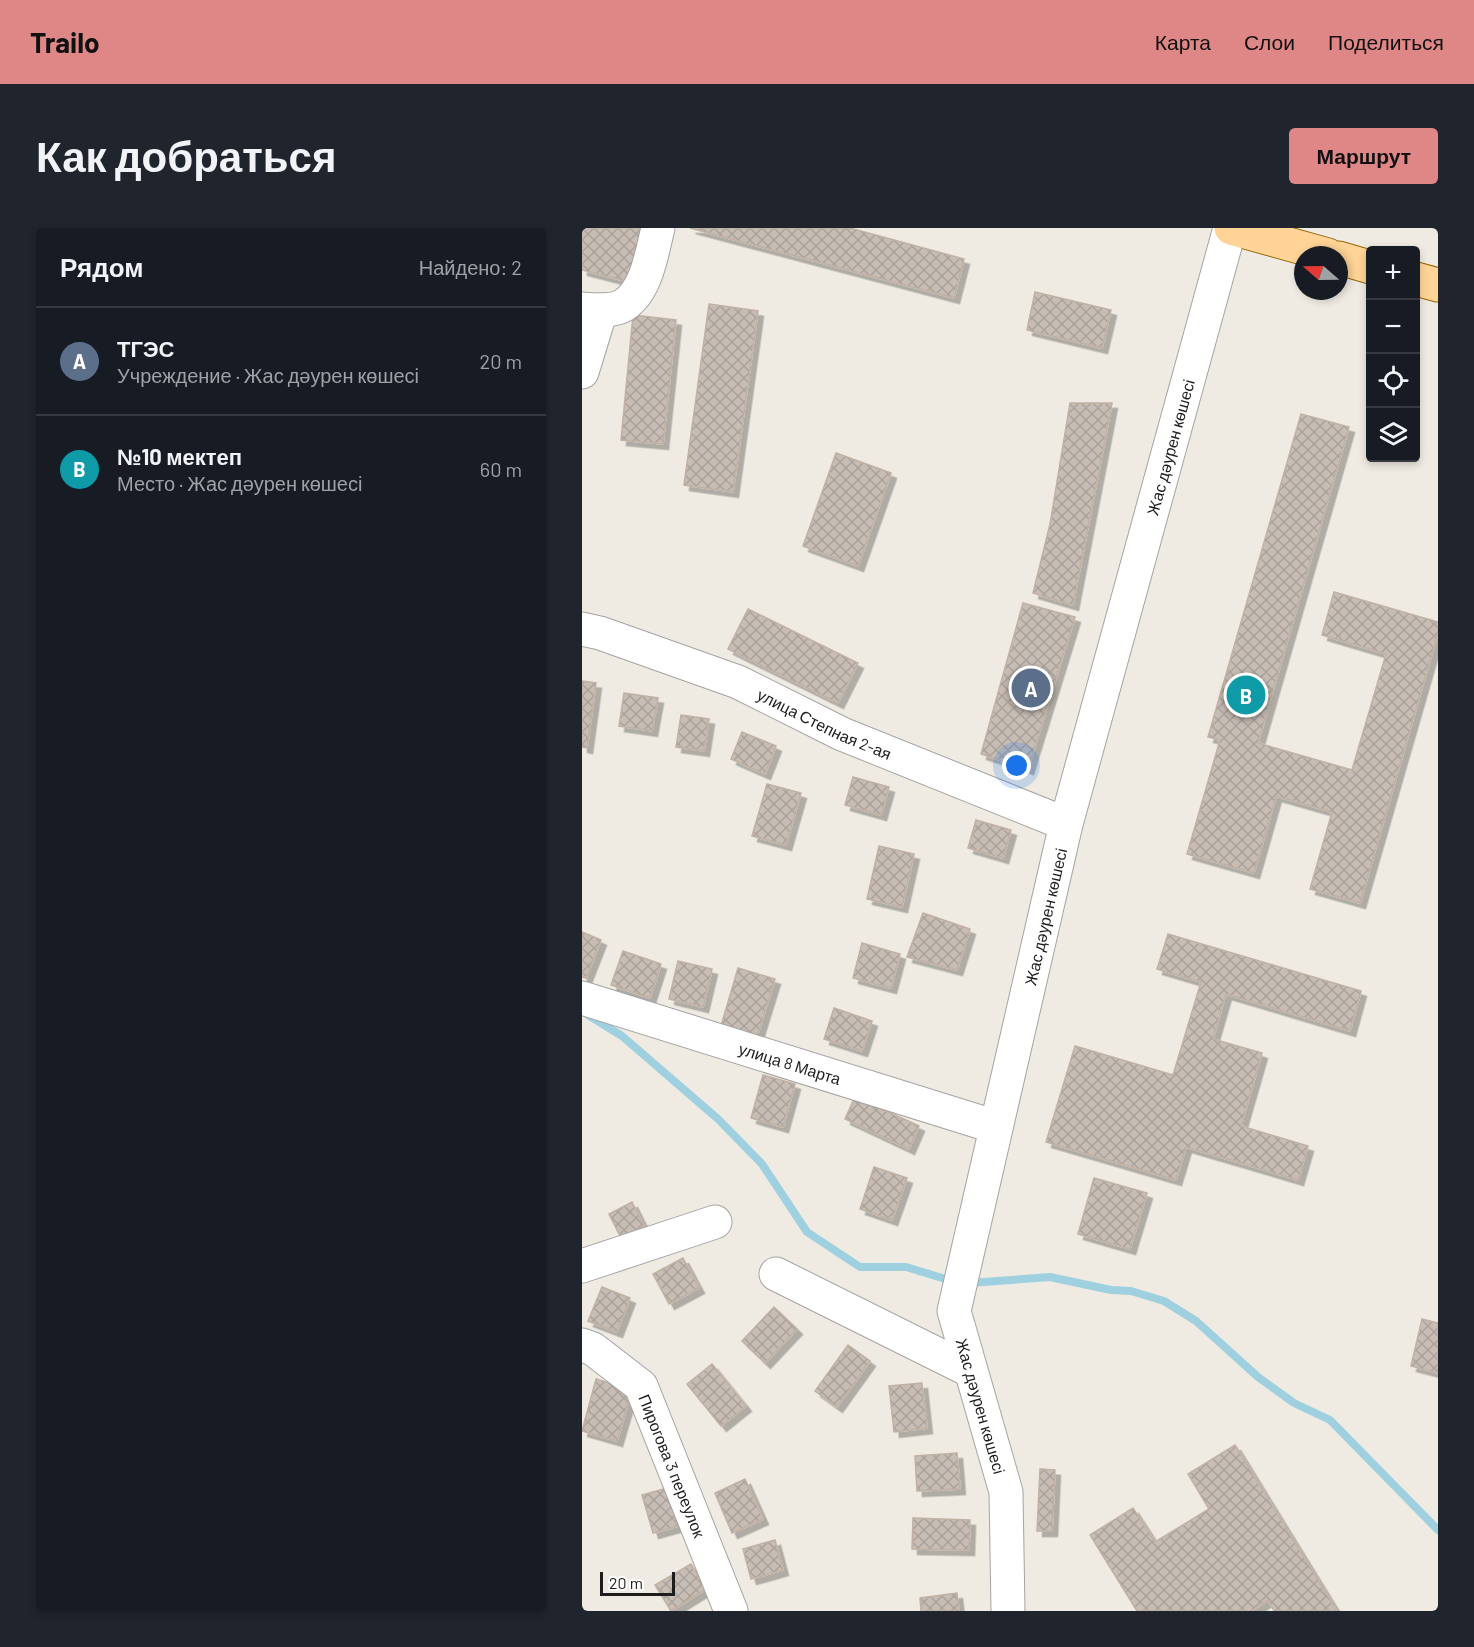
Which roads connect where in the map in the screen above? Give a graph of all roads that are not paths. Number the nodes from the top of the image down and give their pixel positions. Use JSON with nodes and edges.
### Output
{"nodes":[{"id":1,"x":658,"y":228,"type":"edge"},
{"id":2,"x":1230,"y":228,"type":"edge"},
{"id":3,"x":1295,"y":246,"type":"edge"},
{"id":4,"x":1348,"y":261,"type":"edge"},
{"id":5,"x":1366,"y":266,"type":"edge"},
{"id":6,"x":1420,"y":280,"type":"edge"},
{"id":7,"x":1438,"y":285,"type":"edge"},
{"id":8,"x":592,"y":310,"type":"edge"},
{"id":9,"x":582,"y":372,"type":"edge"},
{"id":10,"x":582,"y":630,"type":"edge"},
{"id":11,"x":1066,"y":824,"type":"junction"},
{"id":12,"x":582,"y":998,"type":"edge"},
{"id":13,"x":996,"y":1127,"type":"junction"},
{"id":14,"x":715,"y":1222,"type":"dead end"},
{"id":15,"x":978,"y":1239,"type":"dead end"},
{"id":16,"x":582,"y":1266,"type":"edge"},
{"id":17,"x":776,"y":1274,"type":"dead end"},
{"id":18,"x":973,"y":1331,"type":"dead end"},
{"id":19,"x":582,"y":1345,"type":"edge"},
{"id":20,"x":969,"y":1370,"type":"junction"},
{"id":21,"x":731,"y":1611,"type":"edge"},
{"id":22,"x":1008,"y":1611,"type":"edge"}],
"edges":[{"from":1,"to":8,"type":"street"},
{"from":2,"to":3,"type":"main road"},
{"from":2,"to":11,"type":"street","name":"Жас дәурен көшесі"},
{"from":4,"to":5,"type":"main road"},
{"from":6,"to":7,"type":"main road"},
{"from":8,"to":9,"type":"street"},
{"from":10,"to":11,"type":"street","name":"улица Степная 2-ая"},
{"from":11,"to":13,"type":"street","name":"Жас дәурен көшесі"},
{"from":12,"to":13,"type":"street","name":"улица 8 Марта"},
{"from":13,"to":20,"type":"street","name":"Жас дәурен көшесі"},
{"from":14,"to":16,"type":"street"},
{"from":15,"to":18,"type":"street"},
{"from":17,"to":20,"type":"street"},
{"from":19,"to":21,"type":"street","name":"Пирогова 3 переулок"},
{"from":20,"to":22,"type":"street","name":"Жас дәурен көшесі"}]}
